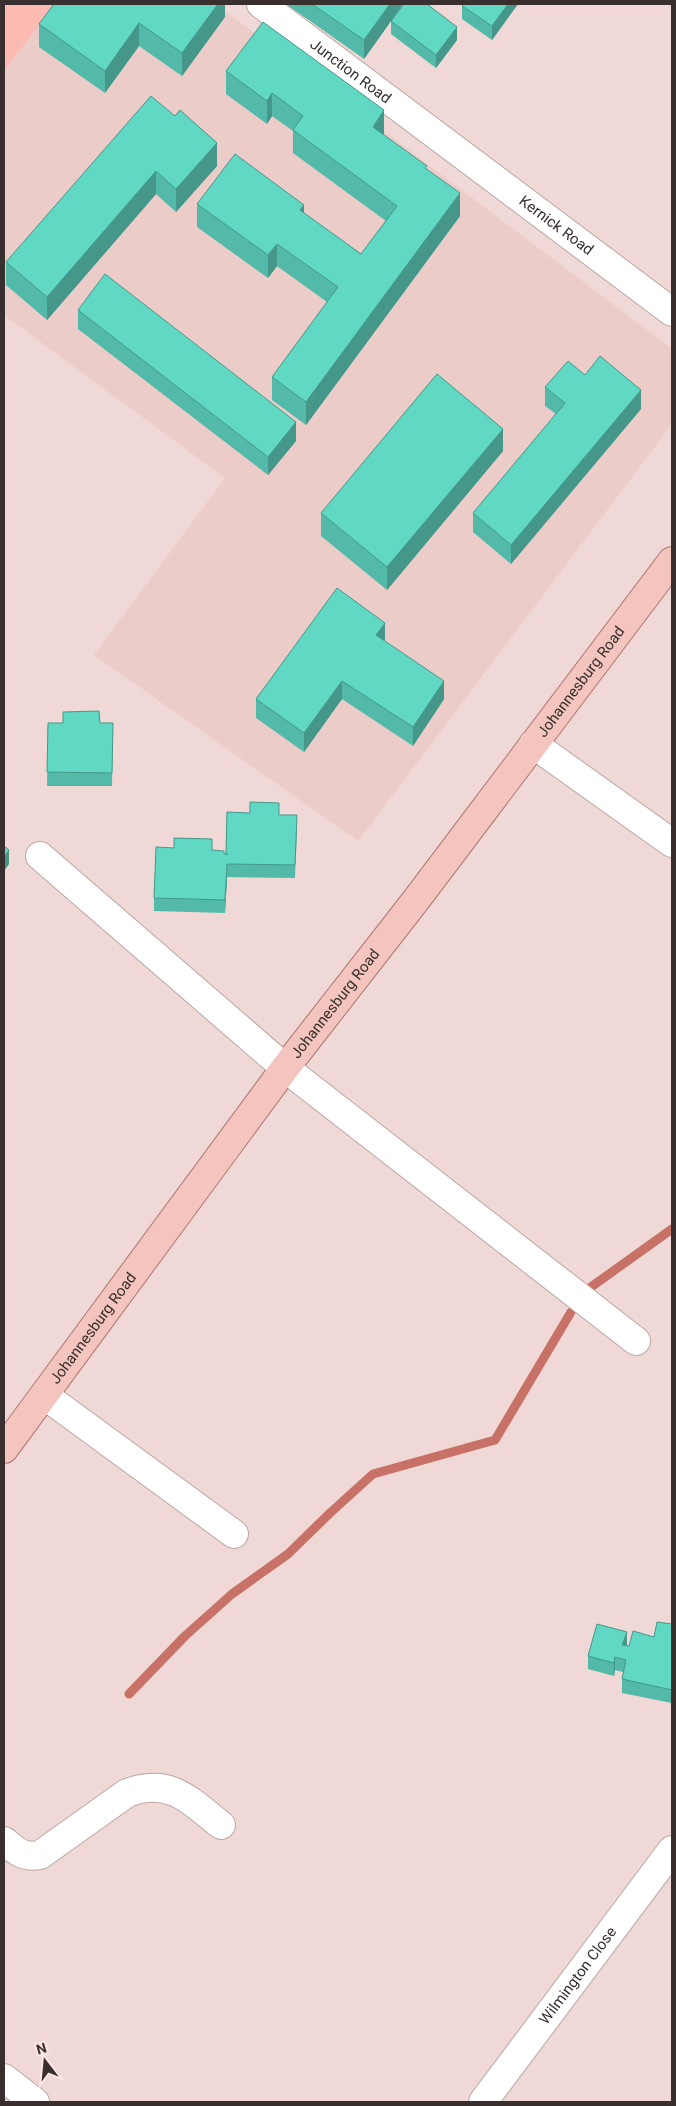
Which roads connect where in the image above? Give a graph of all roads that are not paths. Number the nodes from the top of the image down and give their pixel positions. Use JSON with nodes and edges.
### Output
{"nodes":[{"id":1,"x":261,"y":4,"type":"edge"},
{"id":2,"x":441,"y":138,"type":"joint"},
{"id":3,"x":672,"y":312,"type":"edge"},
{"id":4,"x":672,"y":561,"type":"edge"},
{"id":5,"x":533,"y":744,"type":"junction"},
{"id":6,"x":672,"y":843,"type":"edge"},
{"id":7,"x":40,"y":856,"type":"dead end"},
{"id":8,"x":285,"y":1068,"type":"junction"},
{"id":9,"x":636,"y":1341,"type":"dead end"},
{"id":10,"x":44,"y":1395,"type":"junction"},
{"id":11,"x":4,"y":1449,"type":"edge"},
{"id":12,"x":234,"y":1534,"type":"dead end"},
{"id":13,"x":221,"y":1825,"type":"dead end"},
{"id":14,"x":4,"y":1841,"type":"edge"},
{"id":15,"x":672,"y":1850,"type":"edge"},
{"id":16,"x":4,"y":2078,"type":"edge"},
{"id":17,"x":35,"y":2102,"type":"edge"},
{"id":18,"x":483,"y":2102,"type":"edge"}],
"edges":[{"from":1,"to":2,"type":"street","name":"Junction Road"},
{"from":2,"to":3,"type":"street","name":"Kernick Road"},
{"from":4,"to":5,"type":"main road","name":"Johannesburg Road"},
{"from":5,"to":6,"type":"street"},
{"from":5,"to":8,"type":"main road","name":"Johannesburg Road"},
{"from":7,"to":8,"type":"street"},
{"from":8,"to":9,"type":"street"},
{"from":8,"to":10,"type":"main road","name":"Johannesburg Road"},
{"from":10,"to":11,"type":"main road","name":"Johannesburg Road"},
{"from":10,"to":12,"type":"street"},
{"from":13,"to":14,"type":"street"},
{"from":15,"to":18,"type":"street","name":"Wilmington Close"},
{"from":16,"to":17,"type":"street"}]}
